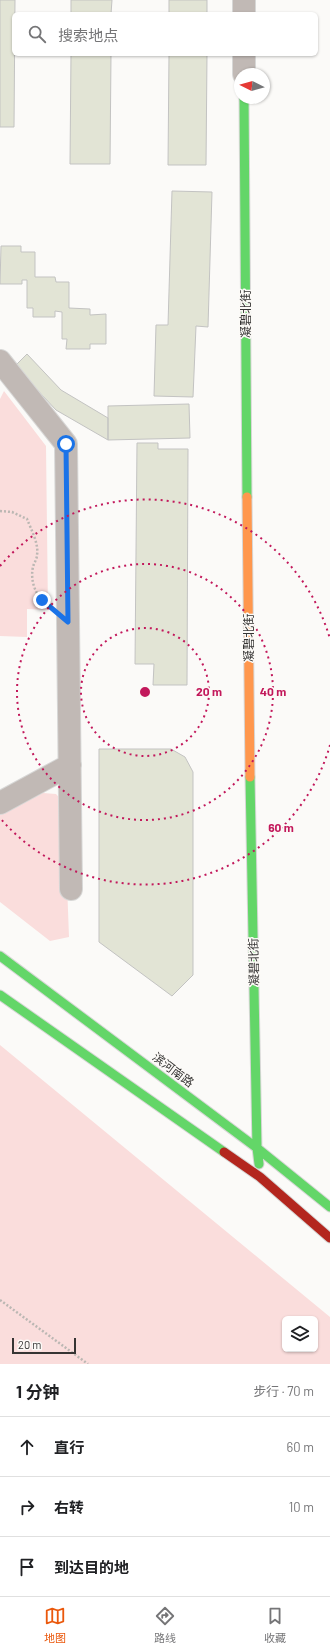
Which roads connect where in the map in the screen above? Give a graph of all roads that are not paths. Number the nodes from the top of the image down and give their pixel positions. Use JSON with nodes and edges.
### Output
{"nodes":[{"id":1,"x":244,"y":0,"type":"edge"},
{"id":2,"x":244,"y":12,"type":"edge"},
{"id":3,"x":244,"y":56,"type":"edge"},
{"id":4,"x":244,"y":68,"type":"edge"},
{"id":5,"x":244,"y":104,"type":"edge"},
{"id":6,"x":0,"y":361,"type":"edge"},
{"id":7,"x":70,"y":765,"type":"junction"},
{"id":8,"x":0,"y":803,"type":"edge"},
{"id":9,"x":71,"y":889,"type":"dead end"},
{"id":10,"x":0,"y":956,"type":"edge"},
{"id":11,"x":0,"y":995,"type":"edge"},
{"id":12,"x":257,"y":1148,"type":"junction"},
{"id":13,"x":260,"y":1177,"type":"junction"},
{"id":14,"x":330,"y":1207,"type":"edge"},
{"id":15,"x":303,"y":1214,"type":"junction"},
{"id":16,"x":330,"y":1238,"type":"edge"},
{"id":17,"x":330,"y":1248,"type":"edge"}],
"edges":[{"from":1,"to":2,"type":"street"},
{"from":3,"to":4,"type":"street"},
{"from":5,"to":12,"type":"street","name":"凝碧北街"},
{"from":6,"to":7,"type":"street"},
{"from":7,"to":8,"type":"street"},
{"from":7,"to":9,"type":"street"},
{"from":10,"to":12,"type":"street","name":"滨河南路"},
{"from":11,"to":13,"type":"street"},
{"from":12,"to":13,"type":"street","name":"凝碧北街"},
{"from":12,"to":14,"type":"street","name":"滨河南路"},
{"from":13,"to":15,"type":"street"},
{"from":15,"to":16,"type":"street"},
{"from":15,"to":17,"type":"street"}]}
